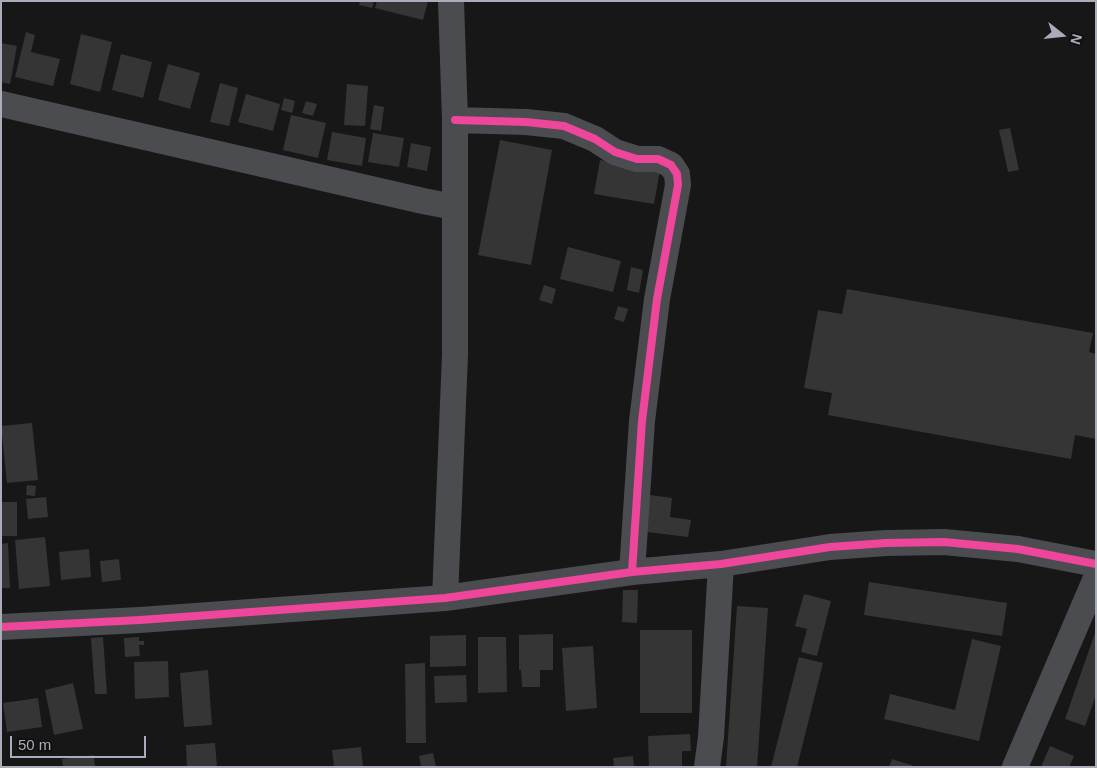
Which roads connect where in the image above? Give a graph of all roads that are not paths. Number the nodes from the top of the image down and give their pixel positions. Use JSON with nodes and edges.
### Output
{"nodes":[{"id":1,"x":451,"y":1,"type":"edge"},
{"id":2,"x":1,"y":104,"type":"edge"},
{"id":3,"x":455,"y":120,"type":"junction"},
{"id":4,"x":454,"y":207,"type":"junction"},
{"id":5,"x":721,"y":564,"type":"junction"},
{"id":6,"x":1096,"y":564,"type":"edge"},
{"id":7,"x":632,"y":572,"type":"junction"},
{"id":8,"x":1096,"y":578,"type":"edge"},
{"id":9,"x":445,"y":598,"type":"junction"},
{"id":10,"x":1,"y":628,"type":"edge"},
{"id":11,"x":707,"y":767,"type":"edge"},
{"id":12,"x":1015,"y":767,"type":"edge"}],
"edges":[{"from":1,"to":3,"type":"street"},
{"from":2,"to":4,"type":"street"},
{"from":3,"to":4,"type":"street"},
{"from":3,"to":7,"type":"street"},
{"from":4,"to":9,"type":"street"},
{"from":5,"to":6,"type":"street"},
{"from":5,"to":7,"type":"street"},
{"from":5,"to":11,"type":"street"},
{"from":7,"to":9,"type":"street"},
{"from":8,"to":12,"type":"street"},
{"from":9,"to":10,"type":"street"}]}
